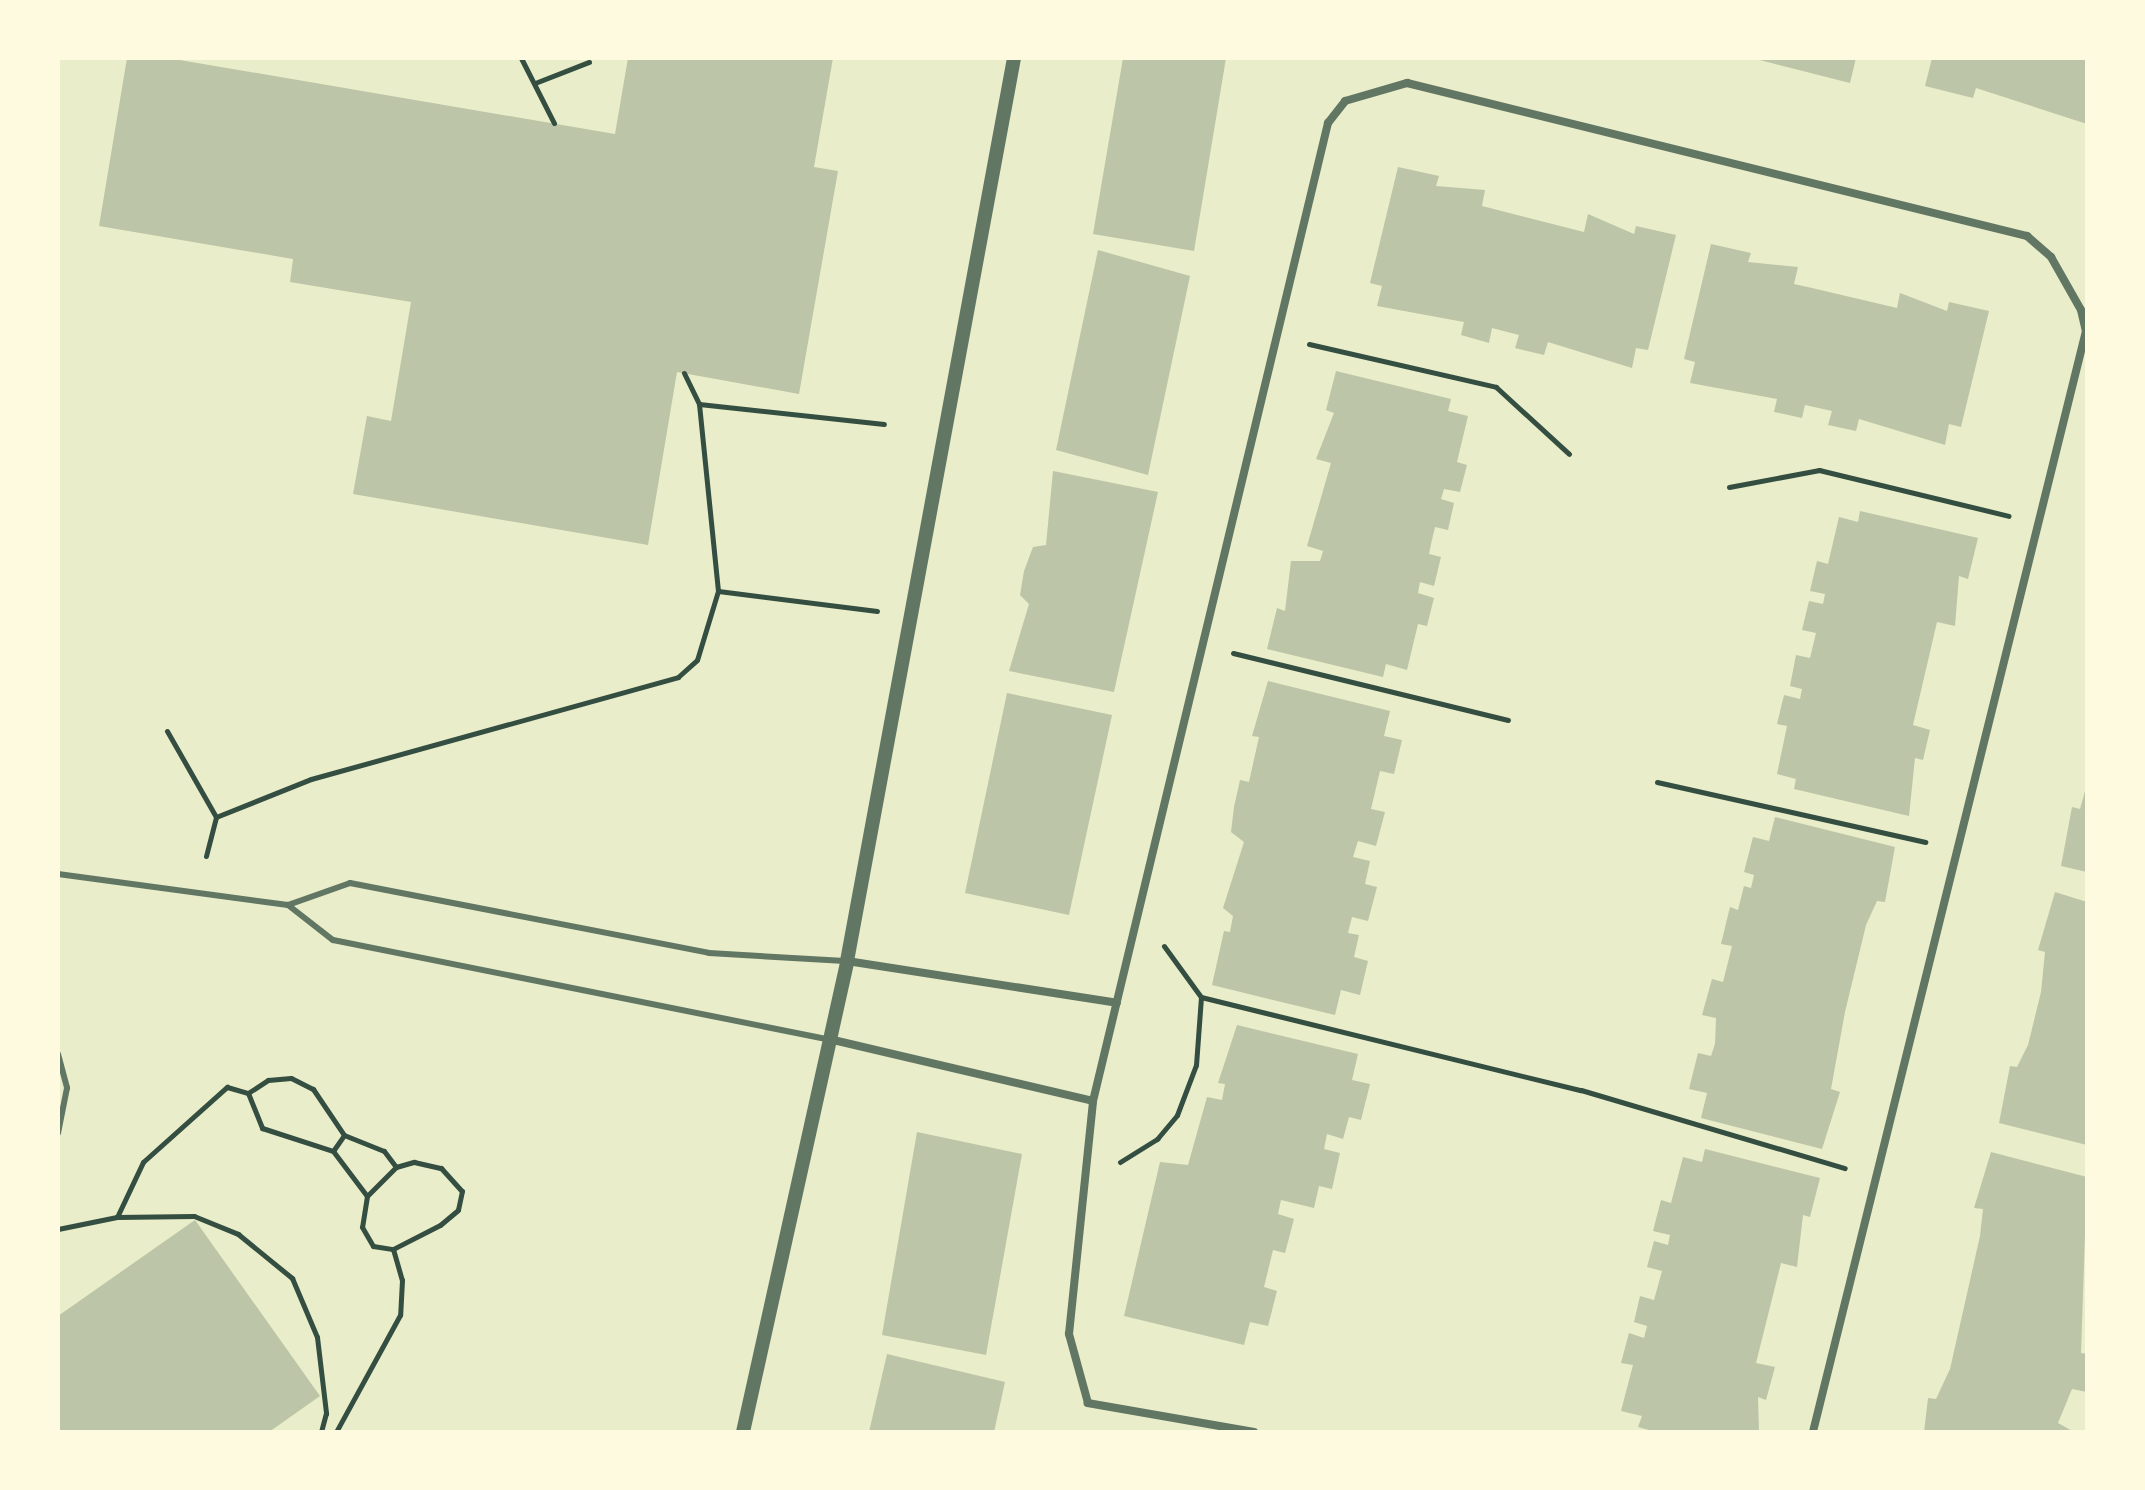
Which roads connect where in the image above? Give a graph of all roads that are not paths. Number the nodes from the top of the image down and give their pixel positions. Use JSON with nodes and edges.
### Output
{"nodes":[{"id":1,"x":1014,"y":58,"type":"edge"},
{"id":2,"x":58,"y":874,"type":"edge"},
{"id":3,"x":288,"y":905,"type":"junction"},
{"id":4,"x":847,"y":961,"type":"junction"},
{"id":5,"x":1117,"y":1003,"type":"junction"},
{"id":6,"x":826,"y":1039,"type":"junction"},
{"id":7,"x":58,"y":1054,"type":"edge"},
{"id":8,"x":1093,"y":1101,"type":"junction"},
{"id":9,"x":58,"y":1133,"type":"edge"},
{"id":10,"x":743,"y":1432,"type":"edge"},
{"id":11,"x":1254,"y":1432,"type":"edge"},
{"id":12,"x":1813,"y":1432,"type":"edge"}],
"edges":[{"from":1,"to":4,"type":"street"},
{"from":2,"to":3,"type":"lane"},
{"from":3,"to":4,"type":"lane"},
{"from":3,"to":6,"type":"lane"},
{"from":4,"to":5,"type":"street"},
{"from":4,"to":6,"type":"street"},
{"from":5,"to":8,"type":"street"},
{"from":5,"to":12,"type":"street"},
{"from":6,"to":8,"type":"street"},
{"from":6,"to":10,"type":"street"},
{"from":7,"to":9,"type":"lane"},
{"from":8,"to":11,"type":"street"}]}
